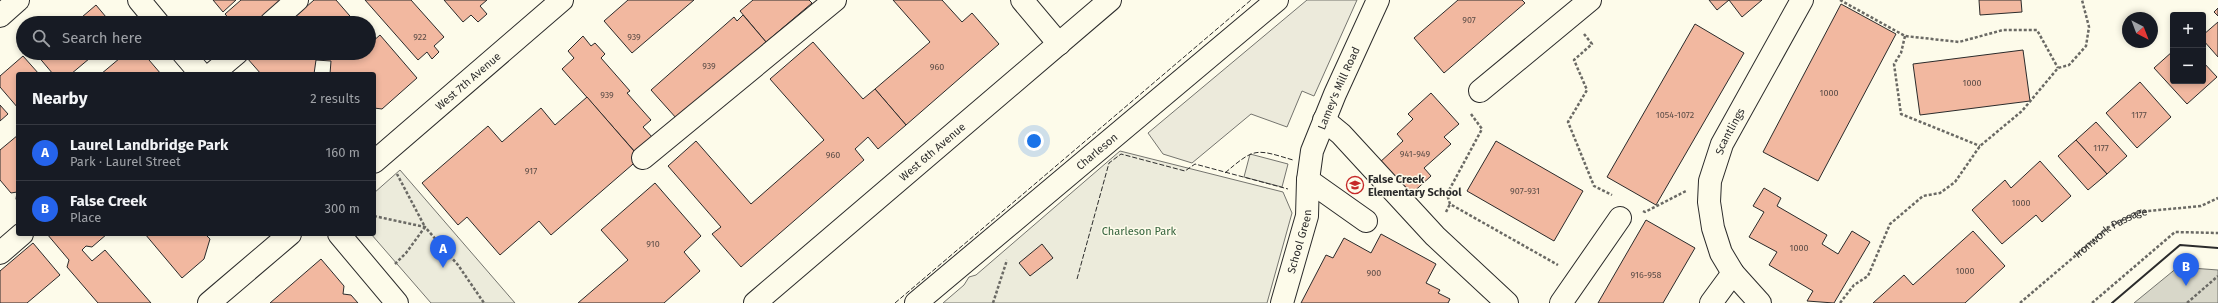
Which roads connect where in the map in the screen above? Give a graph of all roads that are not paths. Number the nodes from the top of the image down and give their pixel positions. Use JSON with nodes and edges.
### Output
{"nodes":[{"id":1,"x":18,"y":0,"type":"edge"},
{"id":2,"x":138,"y":0,"type":"edge"},
{"id":3,"x":297,"y":0,"type":"edge"},
{"id":4,"x":562,"y":0,"type":"edge"},
{"id":5,"x":835,"y":0,"type":"edge"},
{"id":6,"x":1022,"y":0,"type":"edge"},
{"id":7,"x":1110,"y":0,"type":"edge"},
{"id":8,"x":1277,"y":0,"type":"edge"},
{"id":9,"x":1378,"y":0,"type":"edge"},
{"id":10,"x":1590,"y":0,"type":"edge"},
{"id":11,"x":1802,"y":0,"type":"edge"},
{"id":12,"x":0,"y":16,"type":"edge"},
{"id":13,"x":152,"y":16,"type":"edge"},
{"id":14,"x":279,"y":16,"type":"edge"},
{"id":15,"x":1059,"y":44,"type":"junction"},
{"id":16,"x":190,"y":60,"type":"edge"},
{"id":17,"x":229,"y":60,"type":"edge"},
{"id":18,"x":199,"y":72,"type":"edge"},
{"id":19,"x":214,"y":72,"type":"edge"},
{"id":20,"x":1480,"y":91,"type":"road end"},
{"id":21,"x":1324,"y":120,"type":"junction"},
{"id":22,"x":643,"y":158,"type":"dead end"},
{"id":23,"x":376,"y":160,"type":"edge"},
{"id":24,"x":1308,"y":180,"type":"junction"},
{"id":25,"x":1629,"y":213,"type":"road end"},
{"id":26,"x":1366,"y":221,"type":"dead end"},
{"id":27,"x":20,"y":236,"type":"edge"},
{"id":28,"x":288,"y":236,"type":"edge"},
{"id":29,"x":341,"y":236,"type":"edge"},
{"id":30,"x":0,"y":253,"type":"edge"},
{"id":31,"x":1733,"y":273,"type":"junction"},
{"id":32,"x":209,"y":303,"type":"edge"},
{"id":33,"x":397,"y":303,"type":"edge"},
{"id":34,"x":755,"y":303,"type":"edge"},
{"id":35,"x":916,"y":303,"type":"edge"},
{"id":36,"x":1282,"y":303,"type":"edge"},
{"id":37,"x":1507,"y":303,"type":"edge"},
{"id":38,"x":1561,"y":303,"type":"edge"},
{"id":39,"x":1711,"y":303,"type":"edge"},
{"id":40,"x":1760,"y":303,"type":"edge"}],
"edges":[{"from":1,"to":12,"type":"street"},
{"from":2,"to":13,"type":"street"},
{"from":3,"to":14,"type":"street"},
{"from":4,"to":23,"type":"street","name":"West 7th Avenue"},
{"from":5,"to":22,"type":"street"},
{"from":6,"to":15,"type":"street"},
{"from":7,"to":15,"type":"street","name":"West 6th Avenue"},
{"from":8,"to":35,"type":"street","name":"Charleson"},
{"from":9,"to":21,"type":"street","name":"Lamey's Mill Road"},
{"from":10,"to":20,"type":"street"},
{"from":11,"to":31,"type":"street","name":"Scantlings"},
{"from":15,"to":34,"type":"street","name":"West 6th Avenue"},
{"from":16,"to":18,"type":"street"},
{"from":17,"to":19,"type":"street"},
{"from":21,"to":24,"type":"street","name":"Lamey's Mill Road"},
{"from":21,"to":37,"type":"street"},
{"from":24,"to":26,"type":"street"},
{"from":24,"to":36,"type":"street","name":"School Green"},
{"from":25,"to":38,"type":"street"},
{"from":27,"to":30,"type":"street"},
{"from":28,"to":32,"type":"street"},
{"from":29,"to":33,"type":"street"},
{"from":31,"to":39,"type":"street"},
{"from":31,"to":40,"type":"street"}]}
